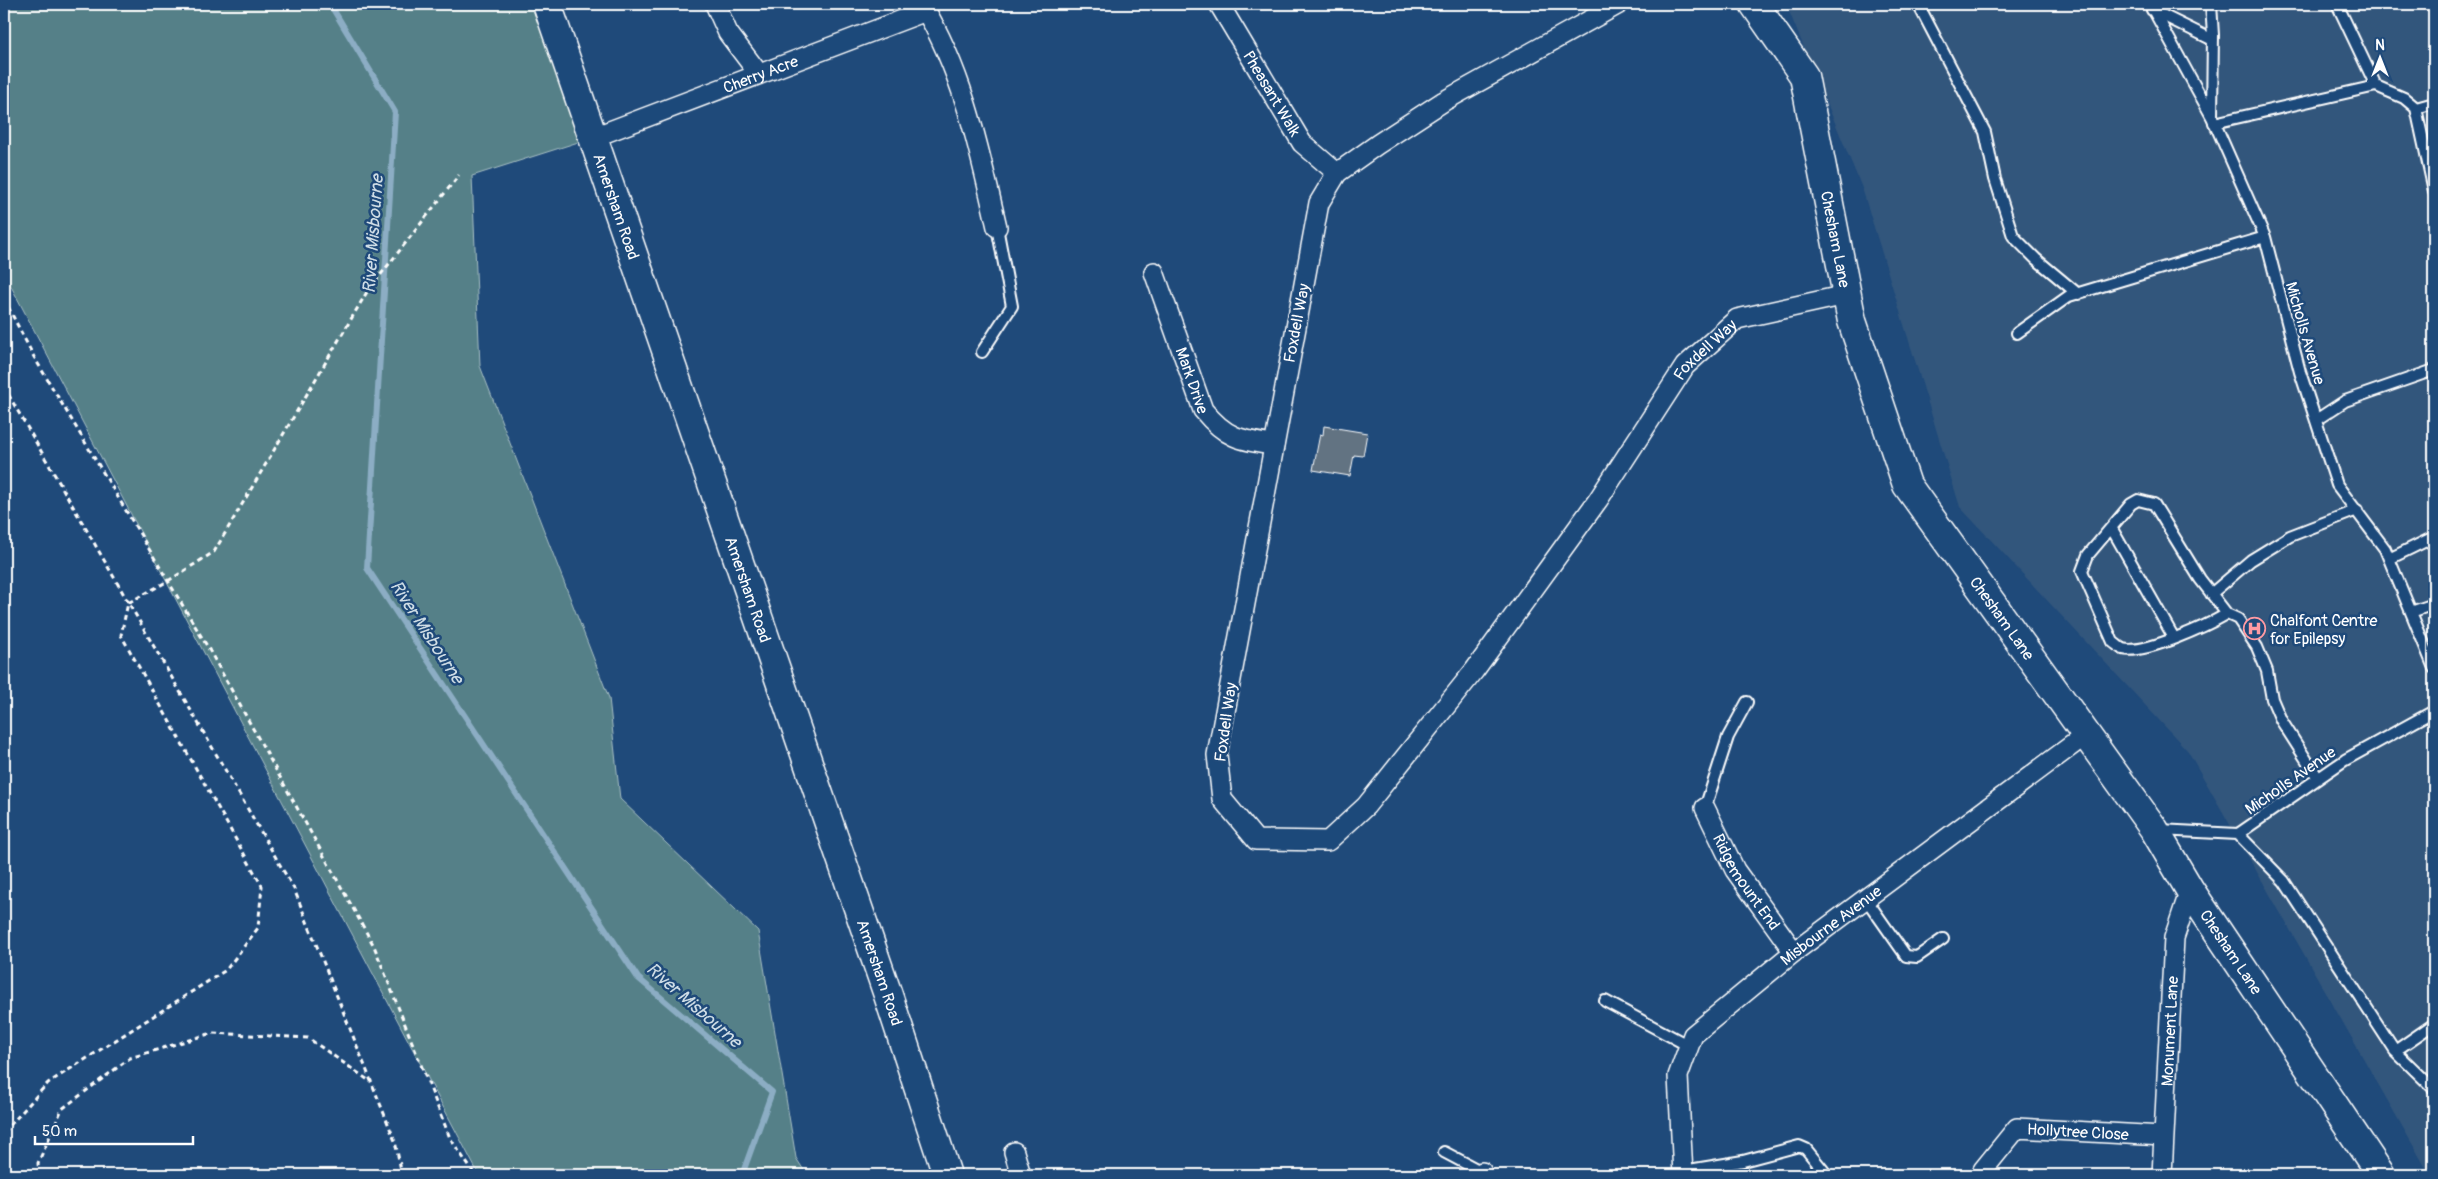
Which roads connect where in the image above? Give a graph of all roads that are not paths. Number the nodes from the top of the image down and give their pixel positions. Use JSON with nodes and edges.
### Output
{"nodes":[{"id":1,"x":547,"y":4,"type":"edge"},
{"id":2,"x":715,"y":4,"type":"edge"},
{"id":3,"x":1219,"y":4,"type":"edge"},
{"id":4,"x":1619,"y":4,"type":"edge"},
{"id":5,"x":1754,"y":4,"type":"edge"},
{"id":6,"x":1918,"y":4,"type":"edge"},
{"id":7,"x":2211,"y":4,"type":"edge"},
{"id":8,"x":2337,"y":4,"type":"edge"},
{"id":9,"x":2151,"y":7,"type":"edge"},
{"id":10,"x":924,"y":8,"type":"edge"},
{"id":11,"x":2214,"y":40,"type":"junction"},
{"id":12,"x":759,"y":74,"type":"junction"},
{"id":13,"x":2376,"y":86,"type":"junction"},
{"id":14,"x":2434,"y":103,"type":"edge"},
{"id":15,"x":2416,"y":108,"type":"junction"},
{"id":16,"x":2213,"y":120,"type":"junction"},
{"id":17,"x":594,"y":137,"type":"junction"},
{"id":18,"x":1337,"y":173,"type":"junction"},
{"id":19,"x":2434,"y":191,"type":"edge"},
{"id":20,"x":997,"y":228,"type":"joint"},
{"id":21,"x":2265,"y":237,"type":"junction"},
{"id":22,"x":1154,"y":272,"type":"dead end"},
{"id":23,"x":2078,"y":294,"type":"junction"},
{"id":24,"x":1846,"y":295,"type":"junction"},
{"id":25,"x":2017,"y":333,"type":"dead end"},
{"id":26,"x":982,"y":352,"type":"dead end"},
{"id":27,"x":2434,"y":370,"type":"edge"},
{"id":28,"x":2316,"y":420,"type":"junction"},
{"id":29,"x":1274,"y":446,"type":"junction"},
{"id":30,"x":2356,"y":510,"type":"junction"},
{"id":31,"x":2112,"y":529,"type":"junction"},
{"id":32,"x":2434,"y":537,"type":"edge"},
{"id":33,"x":2389,"y":559,"type":"junction"},
{"id":34,"x":2212,"y":594,"type":"junction"},
{"id":35,"x":2434,"y":604,"type":"edge"},
{"id":36,"x":2411,"y":612,"type":"junction"},
{"id":37,"x":2227,"y":614,"type":"junction"},
{"id":38,"x":2174,"y":638,"type":"junction"},
{"id":39,"x":2434,"y":668,"type":"edge"},
{"id":40,"x":1747,"y":702,"type":"dead end"},
{"id":41,"x":2434,"y":711,"type":"edge"},
{"id":42,"x":2087,"y":734,"type":"junction"},
{"id":43,"x":2318,"y":778,"type":"junction"},
{"id":44,"x":1705,"y":808,"type":"joint"},
{"id":45,"x":2154,"y":830,"type":"junction"},
{"id":46,"x":2238,"y":834,"type":"junction"},
{"id":47,"x":2190,"y":890,"type":"junction"},
{"id":48,"x":1866,"y":899,"type":"junction"},
{"id":49,"x":1943,"y":939,"type":"dead end"},
{"id":50,"x":1794,"y":952,"type":"junction"},
{"id":51,"x":1605,"y":1001,"type":"dead end"},
{"id":52,"x":2434,"y":1024,"type":"edge"},
{"id":53,"x":1689,"y":1046,"type":"junction"},
{"id":54,"x":2395,"y":1051,"type":"junction"},
{"id":55,"x":2434,"y":1089,"type":"edge"},
{"id":56,"x":2163,"y":1136,"type":"junction"},
{"id":57,"x":1014,"y":1152,"type":"dead end"},
{"id":58,"x":1444,"y":1152,"type":"dead end"},
{"id":59,"x":1983,"y":1170,"type":"dead end"},
{"id":60,"x":1683,"y":1173,"type":"edge"},
{"id":61,"x":1482,"y":1174,"type":"edge"},
{"id":62,"x":947,"y":1175,"type":"edge"},
{"id":63,"x":1021,"y":1175,"type":"edge"},
{"id":64,"x":1827,"y":1175,"type":"edge"},
{"id":65,"x":2162,"y":1175,"type":"edge"},
{"id":66,"x":2381,"y":1175,"type":"edge"}],
"edges":[{"from":1,"to":17,"type":"main road","name":"Amersham Road"},
{"from":2,"to":12,"type":"street"},
{"from":3,"to":18,"type":"street","name":"Pheasant Walk"},
{"from":4,"to":18,"type":"street","name":"Foxdell Way"},
{"from":5,"to":24,"type":"main road","name":"Chesham Lane"},
{"from":6,"to":23,"type":"lane"},
{"from":7,"to":11,"type":"lane"},
{"from":8,"to":13,"type":"lane"},
{"from":9,"to":11,"type":"lane"},
{"from":9,"to":16,"type":"lane","name":"Micholls Avenue"},
{"from":10,"to":12,"type":"street","name":"Cherry Acre"},
{"from":10,"to":20,"type":"street","name":"Cherry Acre"},
{"from":11,"to":16,"type":"lane"},
{"from":12,"to":17,"type":"street","name":"Cherry Acre"},
{"from":13,"to":15,"type":"lane"},
{"from":13,"to":16,"type":"lane"},
{"from":14,"to":15,"type":"lane"},
{"from":15,"to":19,"type":"lane"},
{"from":16,"to":21,"type":"lane","name":"Micholls Avenue"},
{"from":17,"to":62,"type":"main road","name":"Amersham Road"},
{"from":18,"to":29,"type":"street","name":"Foxdell Way"},
{"from":20,"to":26,"type":"lane"},
{"from":21,"to":23,"type":"lane"},
{"from":21,"to":28,"type":"lane","name":"Micholls Avenue"},
{"from":22,"to":29,"type":"street","name":"Mark Drive"},
{"from":23,"to":25,"type":"lane"},
{"from":24,"to":29,"type":"street","name":"Foxdell Way"},
{"from":24,"to":42,"type":"main road","name":"Chesham Lane"},
{"from":27,"to":28,"type":"lane"},
{"from":28,"to":30,"type":"lane","name":"Micholls Avenue"},
{"from":30,"to":33,"type":"lane","name":"Micholls Avenue"},
{"from":30,"to":34,"type":"lane"},
{"from":31,"to":34,"type":"lane"},
{"from":31,"to":38,"type":"lane"},
{"from":31,"to":38,"type":"lane"},
{"from":32,"to":33,"type":"lane"},
{"from":33,"to":36,"type":"lane","name":"Micholls Avenue"},
{"from":34,"to":37,"type":"lane"},
{"from":35,"to":36,"type":"lane"},
{"from":36,"to":39,"type":"lane","name":"Micholls Avenue"},
{"from":37,"to":38,"type":"lane"},
{"from":37,"to":43,"type":"lane"},
{"from":40,"to":44,"type":"lane"},
{"from":41,"to":43,"type":"lane","name":"Micholls Avenue"},
{"from":42,"to":45,"type":"main road","name":"Chesham Lane"},
{"from":42,"to":48,"type":"street","name":"Misbourne Avenue"},
{"from":43,"to":46,"type":"lane","name":"Micholls Avenue"},
{"from":44,"to":50,"type":"street","name":"Ridgemount End"},
{"from":45,"to":46,"type":"lane","name":"Micholls Avenue"},
{"from":45,"to":47,"type":"main road","name":"Chesham Lane"},
{"from":46,"to":54,"type":"lane"},
{"from":47,"to":56,"type":"street","name":"Monument Lane"},
{"from":47,"to":66,"type":"main road","name":"Chesham Lane"},
{"from":48,"to":49,"type":"lane"},
{"from":48,"to":50,"type":"street","name":"Misbourne Avenue"},
{"from":50,"to":53,"type":"street","name":"Misbourne Avenue"},
{"from":51,"to":53,"type":"lane"},
{"from":52,"to":54,"type":"lane"},
{"from":53,"to":60,"type":"street","name":"Misbourne Avenue"},
{"from":54,"to":55,"type":"lane"},
{"from":56,"to":59,"type":"street","name":"Hollytree Close"},
{"from":56,"to":65,"type":"street","name":"Monument Lane"},
{"from":57,"to":63,"type":"street"},
{"from":58,"to":61,"type":"lane"},
{"from":60,"to":64,"type":"lane"}]}
